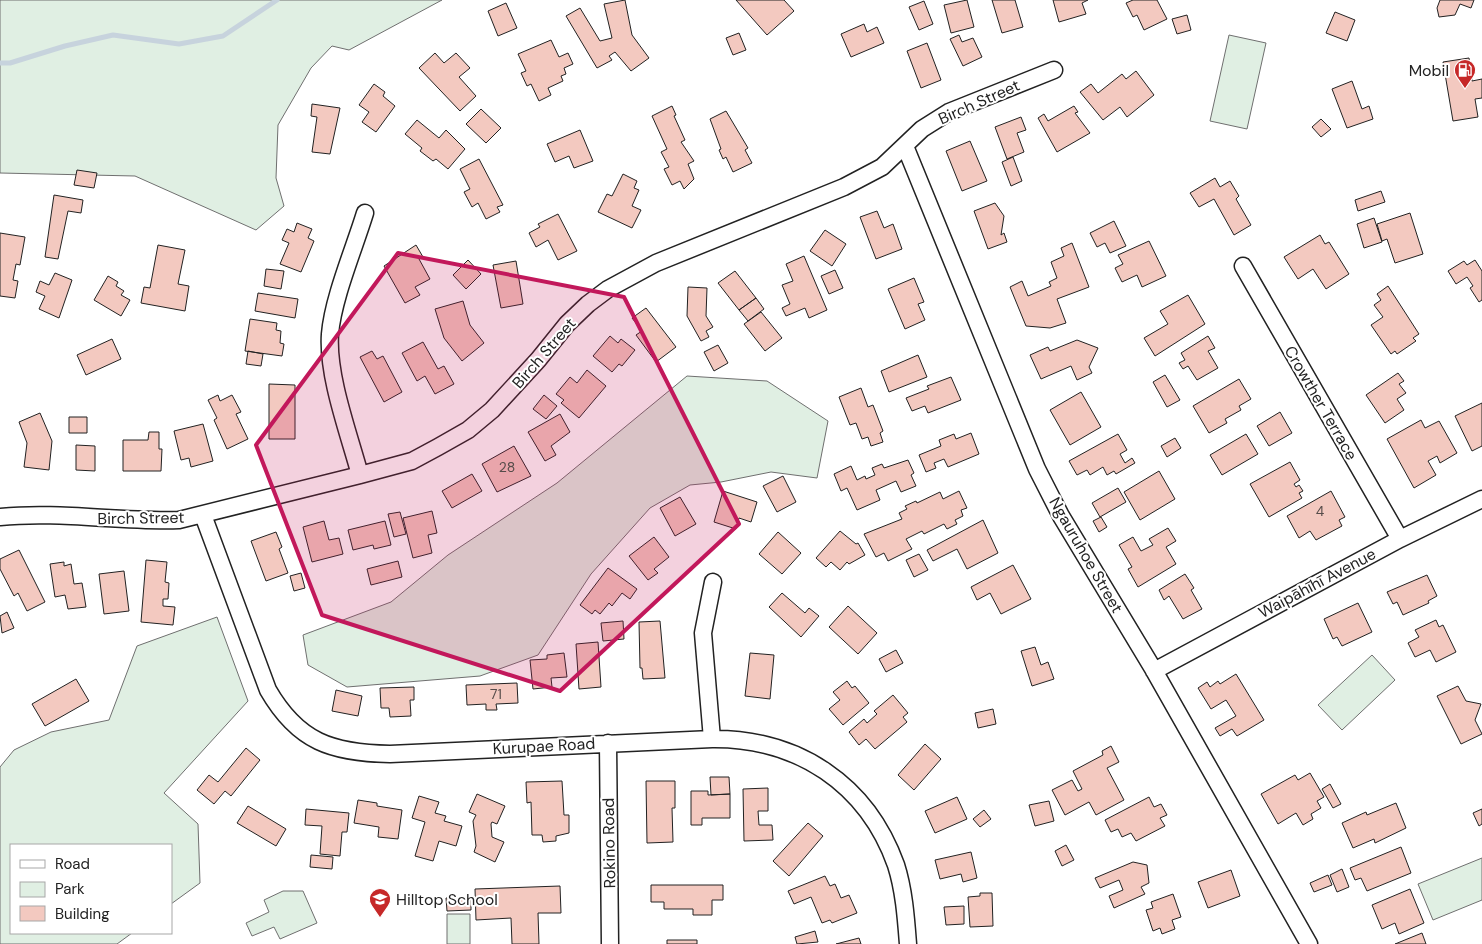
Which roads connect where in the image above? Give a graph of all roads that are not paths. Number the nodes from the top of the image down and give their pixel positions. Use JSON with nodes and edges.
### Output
{"nodes":[{"id":1,"x":1054,"y":70,"type":"dead end"},
{"id":2,"x":905,"y":146,"type":"junction"},
{"id":3,"x":365,"y":213,"type":"dead end"},
{"id":4,"x":1243,"y":266,"type":"dead end"},
{"id":5,"x":360,"y":475,"type":"junction"},
{"id":6,"x":1482,"y":499,"type":"edge"},
{"id":7,"x":203,"y":515,"type":"junction"},
{"id":8,"x":0,"y":517,"type":"edge"},
{"id":9,"x":1400,"y":540,"type":"junction"},
{"id":10,"x":713,"y":582,"type":"dead end"},
{"id":11,"x":1154,"y":671,"type":"junction"},
{"id":12,"x":712,"y":739,"type":"junction"},
{"id":13,"x":608,"y":743,"type":"junction"},
{"id":14,"x":610,"y":944,"type":"edge"},
{"id":15,"x":908,"y":944,"type":"edge"},
{"id":16,"x":1309,"y":944,"type":"edge"}],
"edges":[{"from":1,"to":2,"type":"street","name":"Birch Street"},
{"from":2,"to":5,"type":"street","name":"Birch Street"},
{"from":2,"to":11,"type":"street","name":"Ngauruhoe Street"},
{"from":3,"to":5,"type":"street"},
{"from":4,"to":9,"type":"street","name":"Crowther Terrace"},
{"from":5,"to":7,"type":"street","name":"Birch Street"},
{"from":6,"to":9,"type":"street","name":"Waipāhīhī Avenue"},
{"from":7,"to":8,"type":"street","name":"Birch Street"},
{"from":7,"to":13,"type":"street","name":"Kurupae Road"},
{"from":9,"to":11,"type":"street","name":"Waipāhīhī Avenue"},
{"from":10,"to":12,"type":"street"},
{"from":11,"to":16,"type":"street","name":"Ngauruhoe Street"},
{"from":12,"to":13,"type":"street","name":"Kurupae Road"},
{"from":12,"to":15,"type":"street","name":"Kurupae Road"},
{"from":13,"to":14,"type":"street","name":"Rokino Road"}]}
